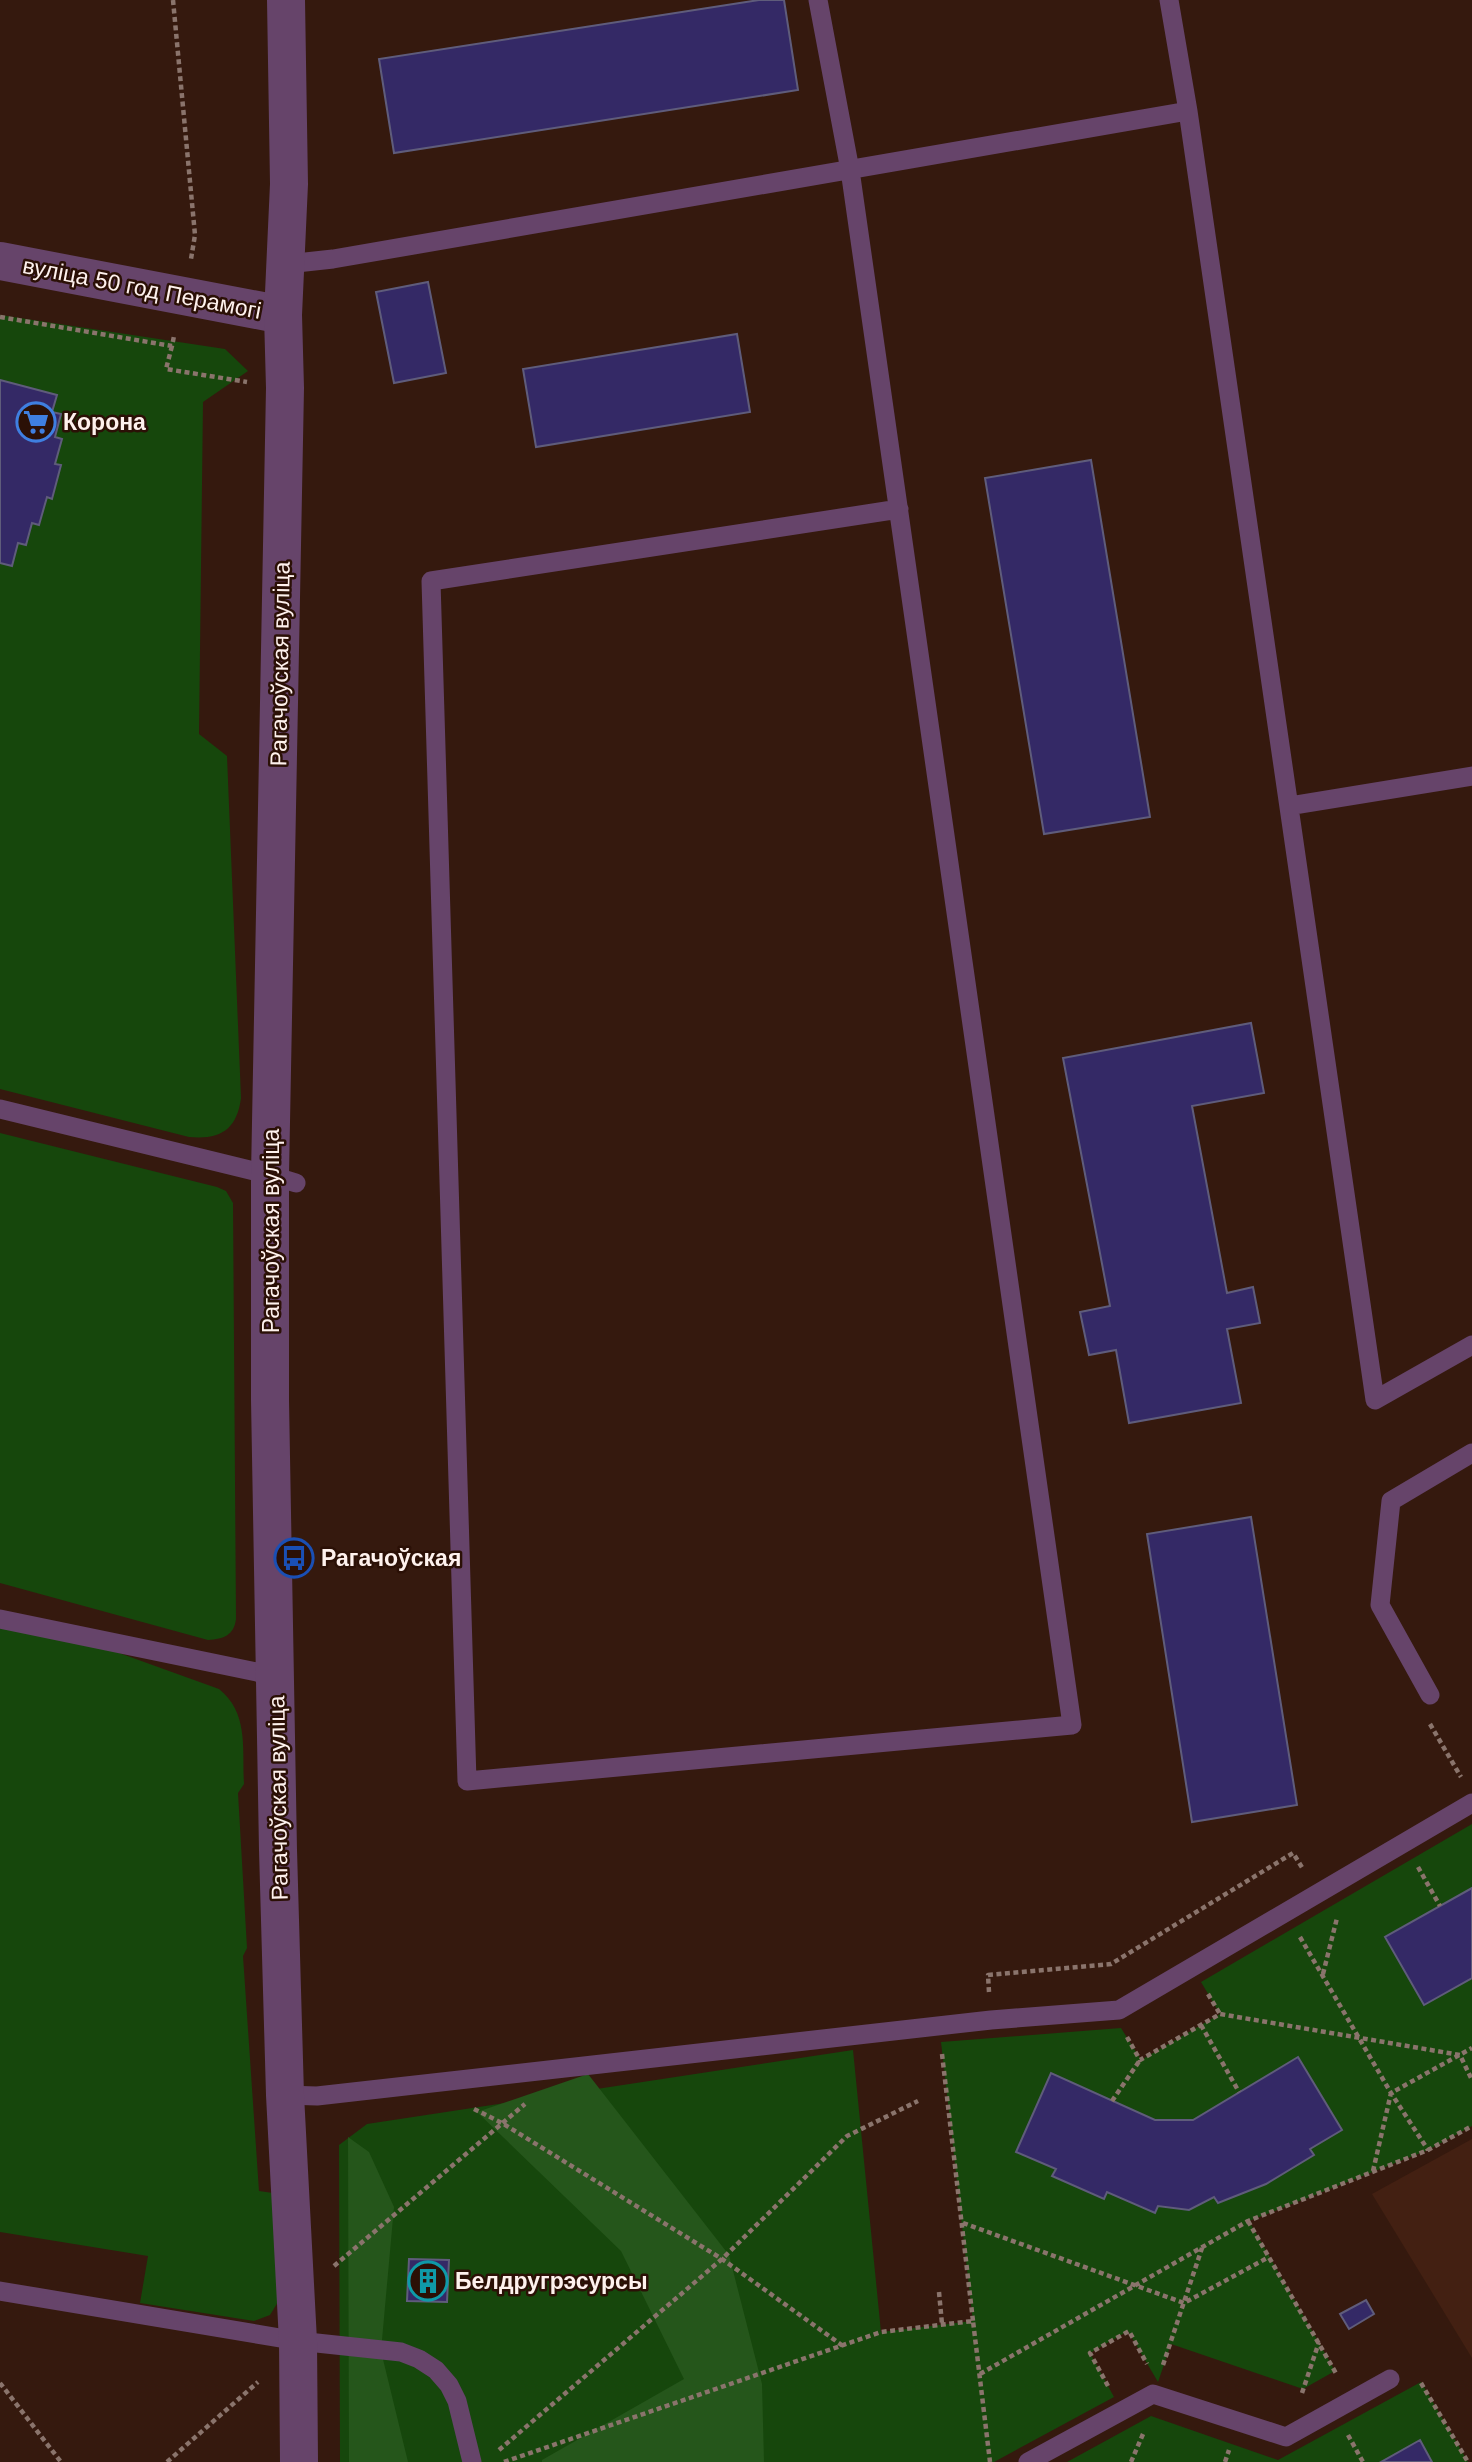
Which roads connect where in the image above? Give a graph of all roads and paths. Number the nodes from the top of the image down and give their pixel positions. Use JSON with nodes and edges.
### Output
{"nodes":[{"id":1,"x":173,"y":0,"type":"edge"},
{"id":2,"x":286,"y":0,"type":"edge"},
{"id":3,"x":818,"y":0,"type":"edge"},
{"id":4,"x":1169,"y":0,"type":"edge"},
{"id":5,"x":1188,"y":111,"type":"junction"},
{"id":6,"x":850,"y":170,"type":"junction"},
{"id":7,"x":195,"y":235,"type":"dead end"},
{"id":8,"x":0,"y":261,"type":"edge"},
{"id":9,"x":286,"y":264,"type":"junction"},
{"id":10,"x":184,"y":296,"type":"junction"},
{"id":11,"x":283,"y":315,"type":"junction"},
{"id":12,"x":0,"y":317,"type":"edge"},
{"id":13,"x":172,"y":346,"type":"junction"},
{"id":14,"x":285,"y":388,"type":"junction"},
{"id":15,"x":899,"y":509,"type":"junction"},
{"id":16,"x":1472,"y":776,"type":"edge"},
{"id":17,"x":1289,"y":806,"type":"junction"},
{"id":18,"x":0,"y":1109,"type":"edge"},
{"id":19,"x":283,"y":1179,"type":"junction"},
{"id":20,"x":1472,"y":1345,"type":"edge"},
{"id":21,"x":1472,"y":1453,"type":"edge"},
{"id":22,"x":0,"y":1619,"type":"edge"},
{"id":23,"x":276,"y":1676,"type":"junction"},
{"id":24,"x":1430,"y":1695,"type":"joint"},
{"id":25,"x":1469,"y":1795,"type":"edge"},
{"id":26,"x":1413,"y":1858,"type":"dead end"},
{"id":27,"x":1310,"y":1878,"type":"dead end"},
{"id":28,"x":1440,"y":1906,"type":"dead end"},
{"id":29,"x":1286,"y":1912,"type":"junction"},
{"id":30,"x":1339,"y":1912,"type":"dead end"},
{"id":31,"x":1322,"y":1975,"type":"junction"},
{"id":32,"x":989,"y":1994,"type":"dead end"},
{"id":33,"x":1200,"y":2025,"type":"junction"},
{"id":34,"x":1121,"y":2028,"type":"dead end"},
{"id":35,"x":1359,"y":2037,"type":"junction"},
{"id":36,"x":941,"y":2042,"type":"dead end"},
{"id":37,"x":1472,"y":2048,"type":"edge"},
{"id":38,"x":1460,"y":2055,"type":"junction"},
{"id":39,"x":1140,"y":2060,"type":"junction"},
{"id":40,"x":1472,"y":2080,"type":"edge"},
{"id":41,"x":1239,"y":2092,"type":"dead end"},
{"id":42,"x":1391,"y":2093,"type":"junction"},
{"id":43,"x":285,"y":2095,"type":"junction"},
{"id":44,"x":530,"y":2100,"type":"dead end"},
{"id":45,"x":918,"y":2101,"type":"dead end"},
{"id":46,"x":1112,"y":2101,"type":"dead end"},
{"id":47,"x":468,"y":2106,"type":"dead end"},
{"id":48,"x":502,"y":2123,"type":"junction"},
{"id":49,"x":1472,"y":2126,"type":"edge"},
{"id":50,"x":1428,"y":2150,"type":"junction"},
{"id":51,"x":1373,"y":2172,"type":"junction"},
{"id":52,"x":1248,"y":2221,"type":"junction"},
{"id":53,"x":963,"y":2222,"type":"junction"},
{"id":54,"x":1203,"y":2247,"type":"junction"},
{"id":55,"x":1269,"y":2256,"type":"junction"},
{"id":56,"x":722,"y":2259,"type":"junction"},
{"id":57,"x":330,"y":2269,"type":"dead end"},
{"id":58,"x":1137,"y":2284,"type":"junction"},
{"id":59,"x":0,"y":2291,"type":"edge"},
{"id":60,"x":939,"y":2292,"type":"dead end"},
{"id":61,"x":1184,"y":2303,"type":"junction"},
{"id":62,"x":973,"y":2321,"type":"junction"},
{"id":63,"x":942,"y":2324,"type":"junction"},
{"id":64,"x":298,"y":2341,"type":"junction"},
{"id":65,"x":844,"y":2347,"type":"junction"},
{"id":66,"x":267,"y":2374,"type":"dead end"},
{"id":67,"x":979,"y":2374,"type":"junction"},
{"id":68,"x":1391,"y":2378,"type":"joint"},
{"id":69,"x":0,"y":2383,"type":"edge"},
{"id":70,"x":1155,"y":2388,"type":"junction"},
{"id":71,"x":1114,"y":2397,"type":"dead end"},
{"id":72,"x":1351,"y":2401,"type":"junction"},
{"id":73,"x":1342,"y":2425,"type":"dead end"},
{"id":74,"x":496,"y":2453,"type":"dead end"},
{"id":75,"x":61,"y":2462,"type":"edge"},
{"id":76,"x":167,"y":2462,"type":"edge"},
{"id":77,"x":299,"y":2462,"type":"edge"},
{"id":78,"x":472,"y":2462,"type":"edge"},
{"id":79,"x":505,"y":2462,"type":"edge"},
{"id":80,"x":990,"y":2462,"type":"edge"},
{"id":81,"x":1028,"y":2462,"type":"edge"},
{"id":82,"x":1131,"y":2462,"type":"edge"},
{"id":83,"x":1363,"y":2462,"type":"edge"},
{"id":84,"x":1468,"y":2462,"type":"edge"}],
"edges":[{"from":1,"to":7,"type":"path"},
{"from":2,"to":9,"type":"street","name":"Рагачоўская вуліца"},
{"from":3,"to":6,"type":"lane"},
{"from":4,"to":5,"type":"lane"},
{"from":5,"to":6,"type":"lane"},
{"from":5,"to":17,"type":"lane"},
{"from":6,"to":9,"type":"lane"},
{"from":6,"to":15,"type":"lane"},
{"from":8,"to":10,"type":"street","name":"вуліца 50 год Перамогі"},
{"from":9,"to":11,"type":"street","name":"Рагачоўская вуліца"},
{"from":10,"to":11,"type":"street","name":"вуліца 50 год Перамогі"},
{"from":10,"to":13,"type":"path"},
{"from":11,"to":14,"type":"street","name":"Рагачоўская вуліца"},
{"from":12,"to":13,"type":"path"},
{"from":13,"to":14,"type":"path"},
{"from":14,"to":19,"type":"street","name":"Рагачоўская вуліца"},
{"from":15,"to":15,"type":"lane"},
{"from":16,"to":17,"type":"lane"},
{"from":17,"to":20,"type":"lane"},
{"from":18,"to":19,"type":"lane"},
{"from":19,"to":23,"type":"street","name":"Рагачоўская вуліца"},
{"from":21,"to":24,"type":"lane"},
{"from":22,"to":23,"type":"lane"},
{"from":23,"to":43,"type":"street","name":"Рагачоўская вуліца"},
{"from":24,"to":25,"type":"path"},
{"from":25,"to":29,"type":"lane"},
{"from":26,"to":28,"type":"path"},
{"from":27,"to":32,"type":"path"},
{"from":29,"to":31,"type":"path"},
{"from":29,"to":43,"type":"lane"},
{"from":30,"to":31,"type":"path"},
{"from":31,"to":35,"type":"path"},
{"from":33,"to":35,"type":"path"},
{"from":33,"to":39,"type":"path"},
{"from":33,"to":41,"type":"path"},
{"from":34,"to":39,"type":"path"},
{"from":35,"to":38,"type":"path"},
{"from":35,"to":42,"type":"path"},
{"from":36,"to":53,"type":"path"},
{"from":37,"to":38,"type":"path"},
{"from":38,"to":40,"type":"path"},
{"from":38,"to":42,"type":"path"},
{"from":39,"to":46,"type":"path"},
{"from":42,"to":50,"type":"path"},
{"from":42,"to":51,"type":"path"},
{"from":43,"to":64,"type":"street","name":"Рагачоўская вуліца"},
{"from":44,"to":48,"type":"path"},
{"from":45,"to":56,"type":"path"},
{"from":47,"to":48,"type":"path"},
{"from":48,"to":56,"type":"path"},
{"from":48,"to":57,"type":"path"},
{"from":49,"to":50,"type":"path"},
{"from":50,"to":51,"type":"path"},
{"from":51,"to":52,"type":"path"},
{"from":52,"to":54,"type":"path"},
{"from":52,"to":55,"type":"path"},
{"from":53,"to":58,"type":"path"},
{"from":53,"to":62,"type":"path"},
{"from":54,"to":58,"type":"path"},
{"from":54,"to":61,"type":"path"},
{"from":55,"to":61,"type":"path"},
{"from":55,"to":72,"type":"path"},
{"from":56,"to":65,"type":"path"},
{"from":56,"to":74,"type":"path"},
{"from":58,"to":61,"type":"path"},
{"from":58,"to":67,"type":"path"},
{"from":59,"to":64,"type":"lane"},
{"from":60,"to":63,"type":"path"},
{"from":61,"to":70,"type":"path"},
{"from":62,"to":63,"type":"path"},
{"from":62,"to":67,"type":"path"},
{"from":63,"to":65,"type":"path"},
{"from":64,"to":77,"type":"street","name":"Рагачоўская вуліца"},
{"from":64,"to":78,"type":"lane"},
{"from":65,"to":79,"type":"path"},
{"from":66,"to":76,"type":"path"},
{"from":67,"to":80,"type":"path"},
{"from":68,"to":72,"type":"lane"},
{"from":68,"to":84,"type":"path"},
{"from":69,"to":75,"type":"path"},
{"from":70,"to":71,"type":"path"},
{"from":70,"to":72,"type":"lane"},
{"from":70,"to":81,"type":"lane"},
{"from":70,"to":82,"type":"path"},
{"from":73,"to":83,"type":"path"}]}
